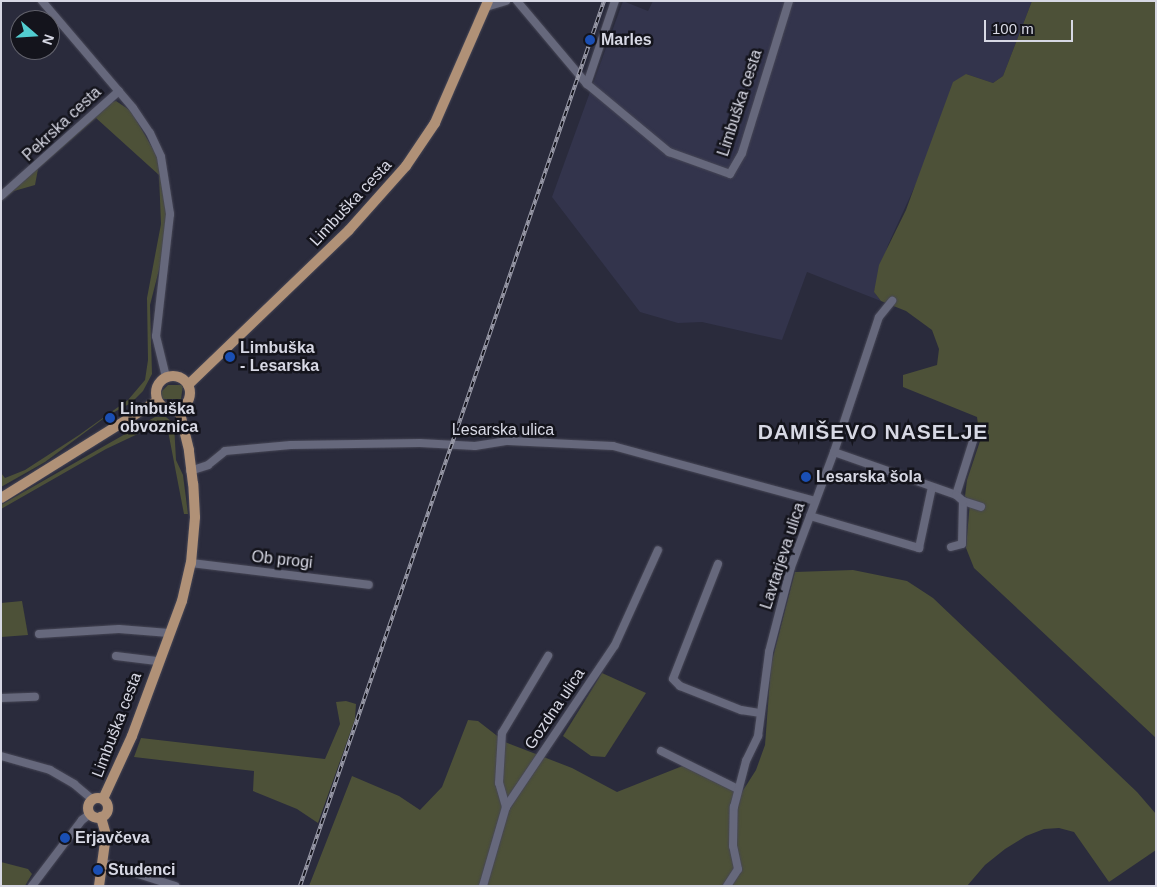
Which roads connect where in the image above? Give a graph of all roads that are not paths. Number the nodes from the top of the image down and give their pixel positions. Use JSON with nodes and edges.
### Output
{"nodes":[{"id":1,"x":42,"y":1,"type":"edge"},
{"id":2,"x":506,"y":1,"type":"edge"},
{"id":3,"x":517,"y":1,"type":"edge"},
{"id":4,"x":615,"y":1,"type":"edge"},
{"id":5,"x":789,"y":1,"type":"edge"},
{"id":6,"x":487,"y":4,"type":"edge"},
{"id":7,"x":587,"y":84,"type":"junction"},
{"id":8,"x":119,"y":91,"type":"junction"},
{"id":9,"x":1,"y":196,"type":"edge"},
{"id":10,"x":892,"y":301,"type":"dead end"},
{"id":11,"x":166,"y":377,"type":"junction"},
{"id":12,"x":188,"y":385,"type":"junction"},
{"id":13,"x":157,"y":401,"type":"junction"},
{"id":14,"x":180,"y":409,"type":"junction"},
{"id":15,"x":974,"y":438,"type":"dead end"},
{"id":16,"x":834,"y":452,"type":"junction"},
{"id":17,"x":190,"y":471,"type":"junction"},
{"id":18,"x":932,"y":486,"type":"junction"},
{"id":19,"x":956,"y":495,"type":"junction"},
{"id":20,"x":1,"y":498,"type":"edge"},
{"id":21,"x":815,"y":501,"type":"junction"},
{"id":22,"x":963,"y":501,"type":"junction"},
{"id":23,"x":981,"y":507,"type":"dead end"},
{"id":24,"x":810,"y":516,"type":"junction"},
{"id":25,"x":951,"y":547,"type":"dead end"},
{"id":26,"x":658,"y":550,"type":"dead end"},
{"id":27,"x":191,"y":563,"type":"junction"},
{"id":28,"x":718,"y":564,"type":"dead end"},
{"id":29,"x":369,"y":585,"type":"dead end"},
{"id":30,"x":169,"y":633,"type":"junction"},
{"id":31,"x":39,"y":634,"type":"dead end"},
{"id":32,"x":116,"y":656,"type":"dead end"},
{"id":33,"x":548,"y":656,"type":"dead end"},
{"id":34,"x":157,"y":661,"type":"junction"},
{"id":35,"x":1,"y":698,"type":"edge"},
{"id":36,"x":35,"y":698,"type":"dead end"},
{"id":37,"x":762,"y":713,"type":"junction"},
{"id":38,"x":661,"y":751,"type":"dead end"},
{"id":39,"x":1,"y":756,"type":"edge"},
{"id":40,"x":738,"y":789,"type":"junction"},
{"id":41,"x":92,"y":799,"type":"junction"},
{"id":42,"x":103,"y":799,"type":"junction"},
{"id":43,"x":506,"y":807,"type":"junction"},
{"id":44,"x":96,"y":816,"type":"junction"},
{"id":45,"x":104,"y":863,"type":"junction"},
{"id":46,"x":32,"y":886,"type":"edge"},
{"id":47,"x":99,"y":886,"type":"edge"},
{"id":48,"x":175,"y":886,"type":"edge"},
{"id":49,"x":483,"y":886,"type":"edge"},
{"id":50,"x":728,"y":886,"type":"edge"}],
"edges":[{"from":1,"to":8,"type":"street"},
{"from":2,"to":6,"type":"street","name":"Limbuška cesta"},
{"from":3,"to":7,"type":"street","name":"Limbuška cesta"},
{"from":4,"to":7,"type":"street"},
{"from":5,"to":7,"type":"street","name":"Limbuška cesta"},
{"from":6,"to":12,"type":"main road","name":"Limbuška cesta"},
{"from":8,"to":9,"type":"street","name":"Pekrska cesta"},
{"from":8,"to":11,"type":"street"},
{"from":10,"to":16,"type":"street","name":"Lavtarjeva ulica"},
{"from":11,"to":12,"type":"main road"},
{"from":11,"to":13,"type":"main road"},
{"from":12,"to":14,"type":"main road"},
{"from":13,"to":14,"type":"main road"},
{"from":13,"to":20,"type":"main road"},
{"from":14,"to":17,"type":"main road","name":"Limbuška cesta"},
{"from":15,"to":19,"type":"street"},
{"from":16,"to":18,"type":"street"},
{"from":16,"to":21,"type":"street","name":"Lavtarjeva ulica"},
{"from":17,"to":21,"type":"street","name":"Lesarska ulica"},
{"from":17,"to":27,"type":"main road","name":"Limbuška cesta"},
{"from":18,"to":19,"type":"street"},
{"from":18,"to":24,"type":"street"},
{"from":19,"to":22,"type":"street"},
{"from":21,"to":24,"type":"street","name":"Lavtarjeva ulica"},
{"from":22,"to":23,"type":"street"},
{"from":22,"to":25,"type":"street"},
{"from":24,"to":37,"type":"street","name":"Lavtarjeva ulica"},
{"from":26,"to":43,"type":"street","name":"Gozdna ulica"},
{"from":27,"to":29,"type":"street","name":"Ob progi"},
{"from":27,"to":30,"type":"main road","name":"Limbuška cesta"},
{"from":28,"to":37,"type":"street"},
{"from":30,"to":31,"type":"street"},
{"from":30,"to":34,"type":"main road","name":"Limbuška cesta"},
{"from":32,"to":34,"type":"street","name":"Limbuška cesta"},
{"from":33,"to":43,"type":"street"},
{"from":34,"to":42,"type":"main road","name":"Limbuška cesta"},
{"from":35,"to":36,"type":"street"},
{"from":37,"to":40,"type":"street","name":"Lavtarjeva ulica"},
{"from":38,"to":40,"type":"street"},
{"from":39,"to":41,"type":"street"},
{"from":40,"to":50,"type":"street","name":"Lavtarjeva ulica"},
{"from":41,"to":42,"type":"main road","name":"Limbuška cesta"},
{"from":41,"to":44,"type":"main road","name":"Limbuška cesta"},
{"from":42,"to":44,"type":"main road","name":"Limbuška cesta"},
{"from":43,"to":49,"type":"street","name":"Gozdna ulica"},
{"from":44,"to":45,"type":"main road","name":"Limbuška cesta"},
{"from":44,"to":46,"type":"street"},
{"from":45,"to":47,"type":"main road","name":"Limbuška cesta"},
{"from":45,"to":48,"type":"street"}]}
